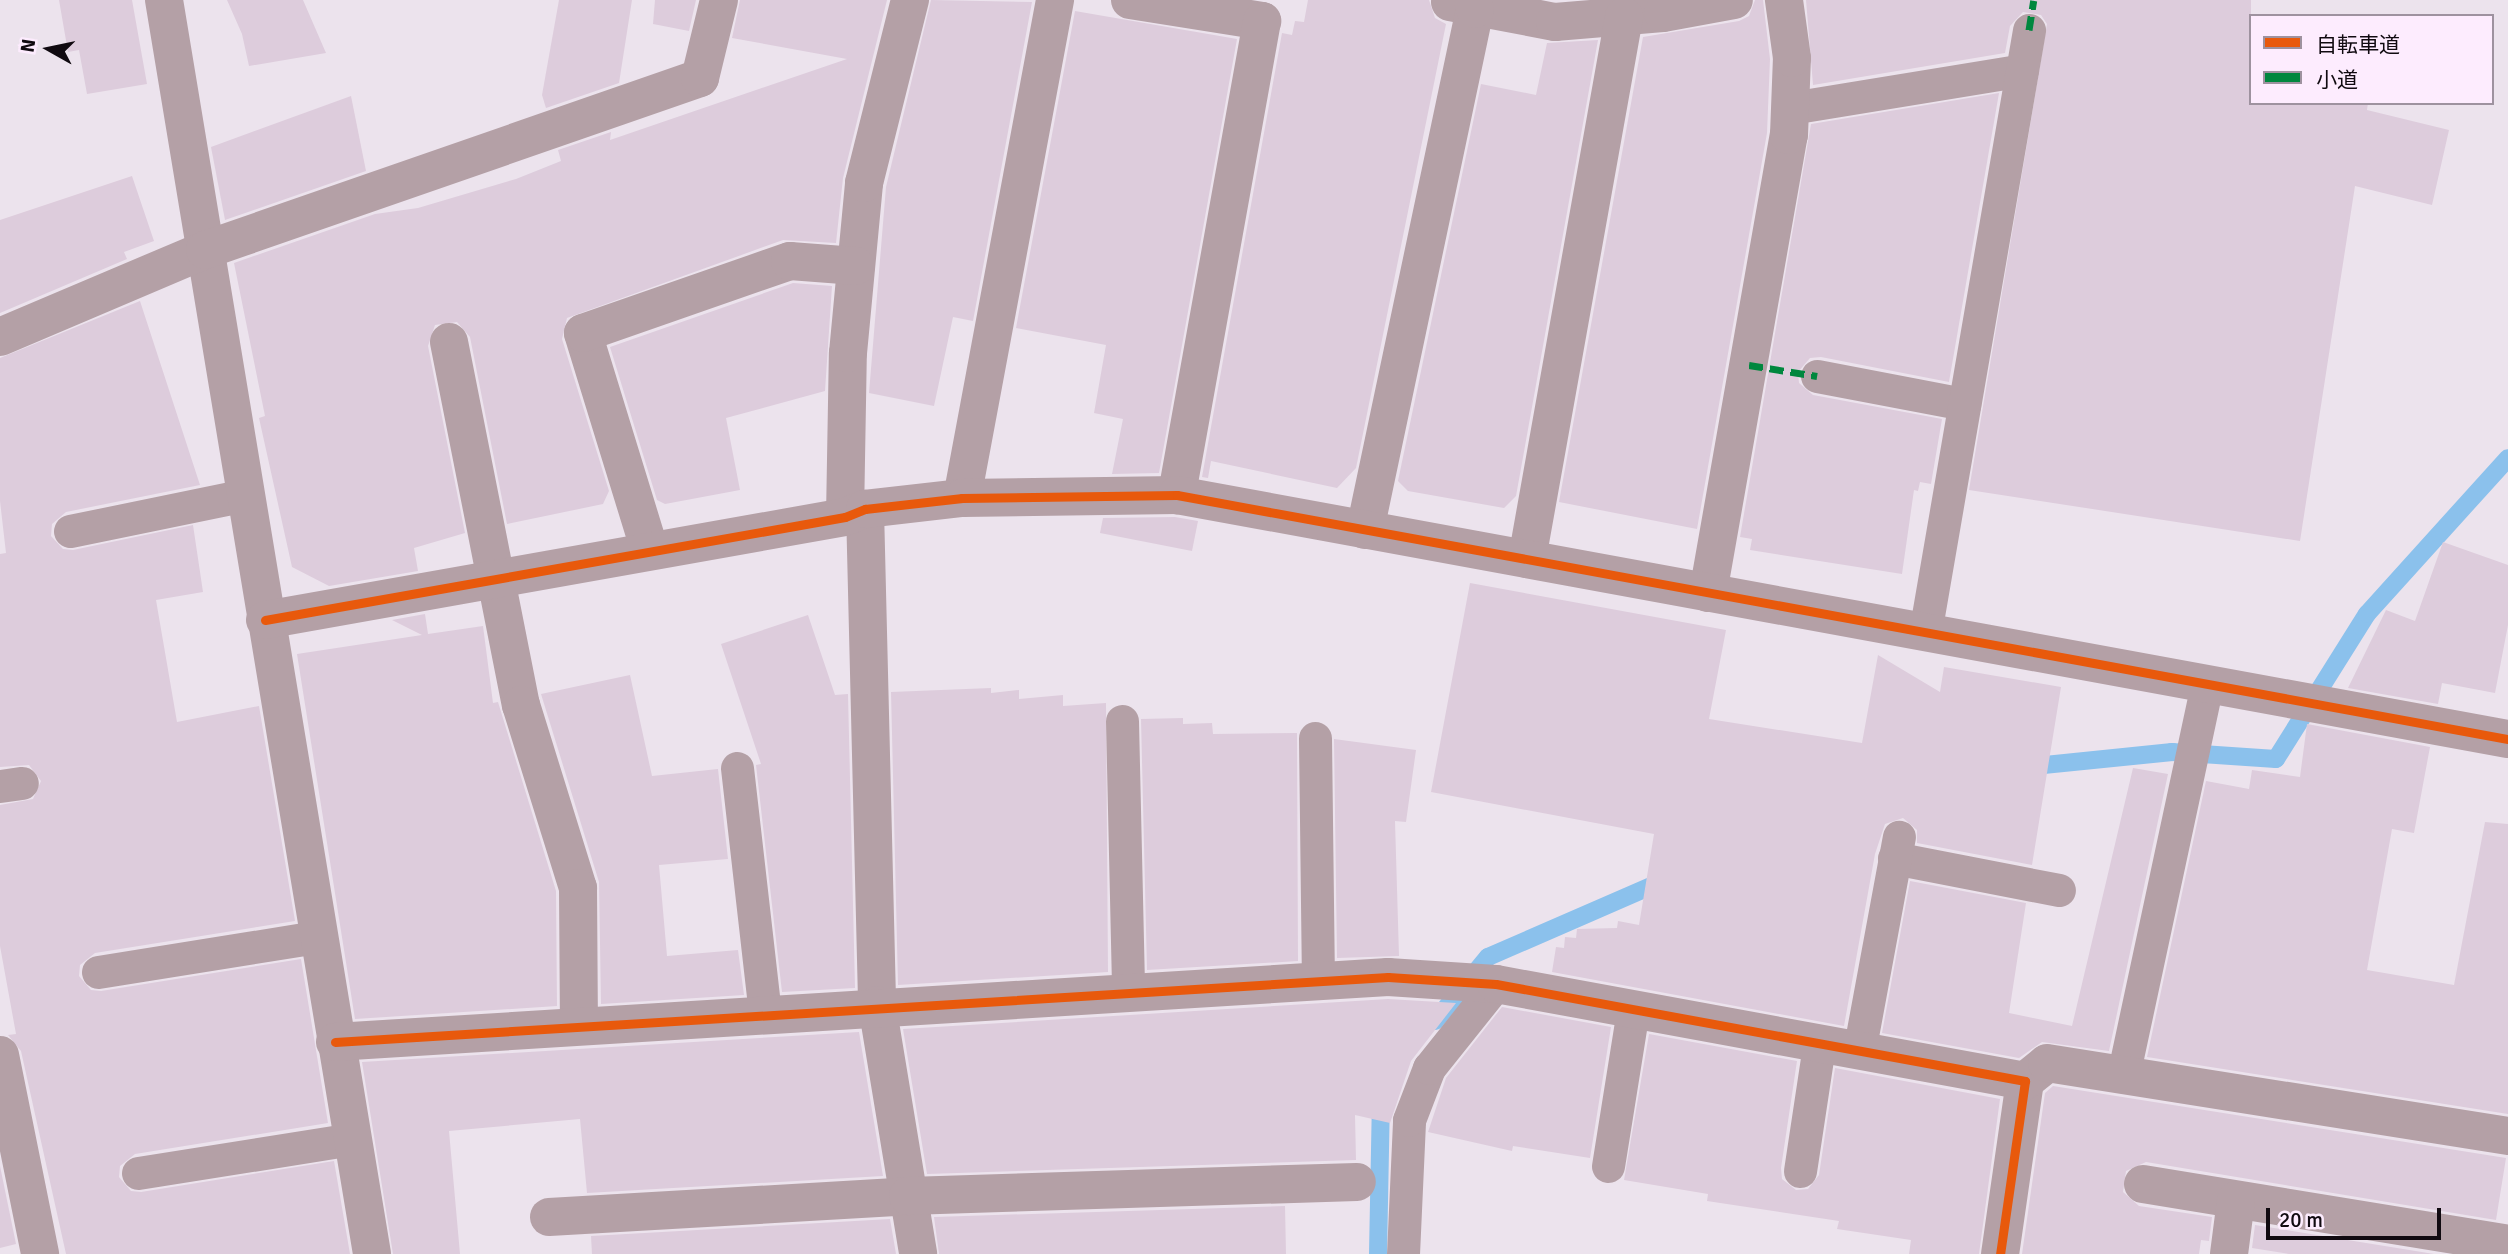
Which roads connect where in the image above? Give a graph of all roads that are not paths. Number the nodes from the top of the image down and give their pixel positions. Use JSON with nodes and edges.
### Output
{"nodes":[{"id":1,"x":164,"y":0,"type":"edge"},
{"id":2,"x":719,"y":0,"type":"edge"},
{"id":3,"x":910,"y":0,"type":"edge"},
{"id":4,"x":1055,"y":0,"type":"edge"},
{"id":5,"x":1130,"y":0,"type":"edge"},
{"id":6,"x":1734,"y":0,"type":"edge"},
{"id":7,"x":1784,"y":0,"type":"edge"},
{"id":8,"x":1465,"y":3,"type":"edge"},
{"id":9,"x":1624,"y":17,"type":"junction"},
{"id":10,"x":2029,"y":30,"type":"dead end"},
{"id":11,"x":2022,"y":70,"type":"junction"},
{"id":12,"x":1791,"y":108,"type":"junction"},
{"id":13,"x":205,"y":250,"type":"junction"},
{"id":14,"x":856,"y":266,"type":"junction"},
{"id":15,"x":0,"y":337,"type":"edge"},
{"id":16,"x":449,"y":342,"type":"dead end"},
{"id":17,"x":1817,"y":376,"type":"dead end"},
{"id":18,"x":1964,"y":404,"type":"junction"},
{"id":19,"x":245,"y":495,"type":"junction"},
{"id":20,"x":1177,"y":495,"type":"junction"},
{"id":21,"x":962,"y":498,"type":"junction"},
{"id":22,"x":855,"y":513,"type":"junction"},
{"id":23,"x":1365,"y":530,"type":"junction"},
{"id":24,"x":70,"y":531,"type":"dead end"},
{"id":25,"x":650,"y":551,"type":"junction"},
{"id":26,"x":1527,"y":559,"type":"junction"},
{"id":27,"x":495,"y":579,"type":"junction"},
{"id":28,"x":1708,"y":593,"type":"junction"},
{"id":29,"x":265,"y":620,"type":"junction"},
{"id":30,"x":1925,"y":633,"type":"junction"},
{"id":31,"x":2207,"y":684,"type":"junction"},
{"id":32,"x":1122,"y":721,"type":"dead end"},
{"id":33,"x":1315,"y":738,"type":"dead end"},
{"id":34,"x":2508,"y":739,"type":"edge"},
{"id":35,"x":737,"y":768,"type":"dead end"},
{"id":36,"x":2059,"y":890,"type":"dead end"},
{"id":37,"x":317,"y":937,"type":"junction"},
{"id":38,"x":98,"y":972,"type":"dead end"},
{"id":39,"x":1318,"y":981,"type":"junction"},
{"id":40,"x":1488,"y":983,"type":"junction"},
{"id":41,"x":1128,"y":992,"type":"junction"},
{"id":42,"x":877,"y":1005,"type":"junction"},
{"id":43,"x":1633,"y":1010,"type":"junction"},
{"id":44,"x":765,"y":1013,"type":"junction"},
{"id":45,"x":579,"y":1026,"type":"junction"},
{"id":46,"x":335,"y":1042,"type":"junction"},
{"id":47,"x":1819,"y":1045,"type":"junction"},
{"id":48,"x":1859,"y":1052,"type":"junction"},
{"id":49,"x":0,"y":1055,"type":"edge"},
{"id":50,"x":2123,"y":1076,"type":"junction"},
{"id":51,"x":2025,"y":1081,"type":"junction"},
{"id":52,"x":2508,"y":1136,"type":"edge"},
{"id":53,"x":352,"y":1139,"type":"junction"},
{"id":54,"x":1608,"y":1166,"type":"dead end"},
{"id":55,"x":1800,"y":1171,"type":"dead end"},
{"id":56,"x":138,"y":1173,"type":"dead end"},
{"id":57,"x":1357,"y":1182,"type":"dead end"},
{"id":58,"x":2143,"y":1184,"type":"dead end"},
{"id":59,"x":908,"y":1196,"type":"junction"},
{"id":60,"x":2236,"y":1200,"type":"junction"},
{"id":61,"x":549,"y":1217,"type":"dead end"},
{"id":62,"x":2508,"y":1244,"type":"edge"},
{"id":63,"x":40,"y":1254,"type":"edge"},
{"id":64,"x":372,"y":1254,"type":"edge"},
{"id":65,"x":918,"y":1254,"type":"edge"},
{"id":66,"x":1404,"y":1254,"type":"edge"},
{"id":67,"x":2000,"y":1254,"type":"edge"},
{"id":68,"x":2229,"y":1254,"type":"edge"}],
"edges":[{"from":1,"to":13,"type":"street"},
{"from":2,"to":13,"type":"street"},
{"from":3,"to":14,"type":"street"},
{"from":4,"to":21,"type":"street"},
{"from":5,"to":20,"type":"street"},
{"from":6,"to":9,"type":"street"},
{"from":7,"to":12,"type":"street"},
{"from":8,"to":9,"type":"street"},
{"from":8,"to":23,"type":"street"},
{"from":9,"to":26,"type":"street"},
{"from":10,"to":11,"type":"lane"},
{"from":11,"to":12,"type":"lane"},
{"from":11,"to":18,"type":"lane"},
{"from":12,"to":28,"type":"street"},
{"from":13,"to":15,"type":"street"},
{"from":13,"to":19,"type":"street"},
{"from":14,"to":22,"type":"street"},
{"from":14,"to":25,"type":"street"},
{"from":16,"to":27,"type":"street"},
{"from":17,"to":18,"type":"lane"},
{"from":18,"to":30,"type":"lane"},
{"from":19,"to":24,"type":"lane"},
{"from":19,"to":29,"type":"street"},
{"from":20,"to":21,"type":"street"},
{"from":20,"to":23,"type":"street"},
{"from":21,"to":22,"type":"street"},
{"from":22,"to":25,"type":"street"},
{"from":22,"to":42,"type":"street"},
{"from":23,"to":26,"type":"street"},
{"from":25,"to":27,"type":"street"},
{"from":26,"to":28,"type":"street"},
{"from":27,"to":29,"type":"street"},
{"from":27,"to":45,"type":"street"},
{"from":28,"to":30,"type":"street"},
{"from":29,"to":37,"type":"street"},
{"from":30,"to":31,"type":"street"},
{"from":31,"to":34,"type":"street"},
{"from":31,"to":50,"type":"lane"},
{"from":32,"to":41,"type":"lane"},
{"from":33,"to":39,"type":"lane"},
{"from":35,"to":44,"type":"lane"},
{"from":36,"to":48,"type":"lane"},
{"from":37,"to":38,"type":"lane"},
{"from":37,"to":46,"type":"street"},
{"from":39,"to":40,"type":"street"},
{"from":39,"to":41,"type":"street"},
{"from":40,"to":43,"type":"street"},
{"from":40,"to":66,"type":"lane"},
{"from":41,"to":42,"type":"street"},
{"from":42,"to":44,"type":"street"},
{"from":42,"to":59,"type":"street"},
{"from":43,"to":47,"type":"street"},
{"from":43,"to":54,"type":"lane"},
{"from":44,"to":45,"type":"street"},
{"from":45,"to":46,"type":"street"},
{"from":46,"to":53,"type":"street"},
{"from":47,"to":48,"type":"street"},
{"from":47,"to":55,"type":"lane"},
{"from":48,"to":51,"type":"street"},
{"from":49,"to":63,"type":"street"},
{"from":50,"to":51,"type":"street"},
{"from":50,"to":52,"type":"street"},
{"from":51,"to":67,"type":"street"},
{"from":53,"to":56,"type":"lane"},
{"from":53,"to":64,"type":"street"},
{"from":57,"to":59,"type":"street"},
{"from":58,"to":60,"type":"street"},
{"from":59,"to":61,"type":"street"},
{"from":59,"to":65,"type":"street"},
{"from":60,"to":62,"type":"street"},
{"from":60,"to":68,"type":"street"}]}
